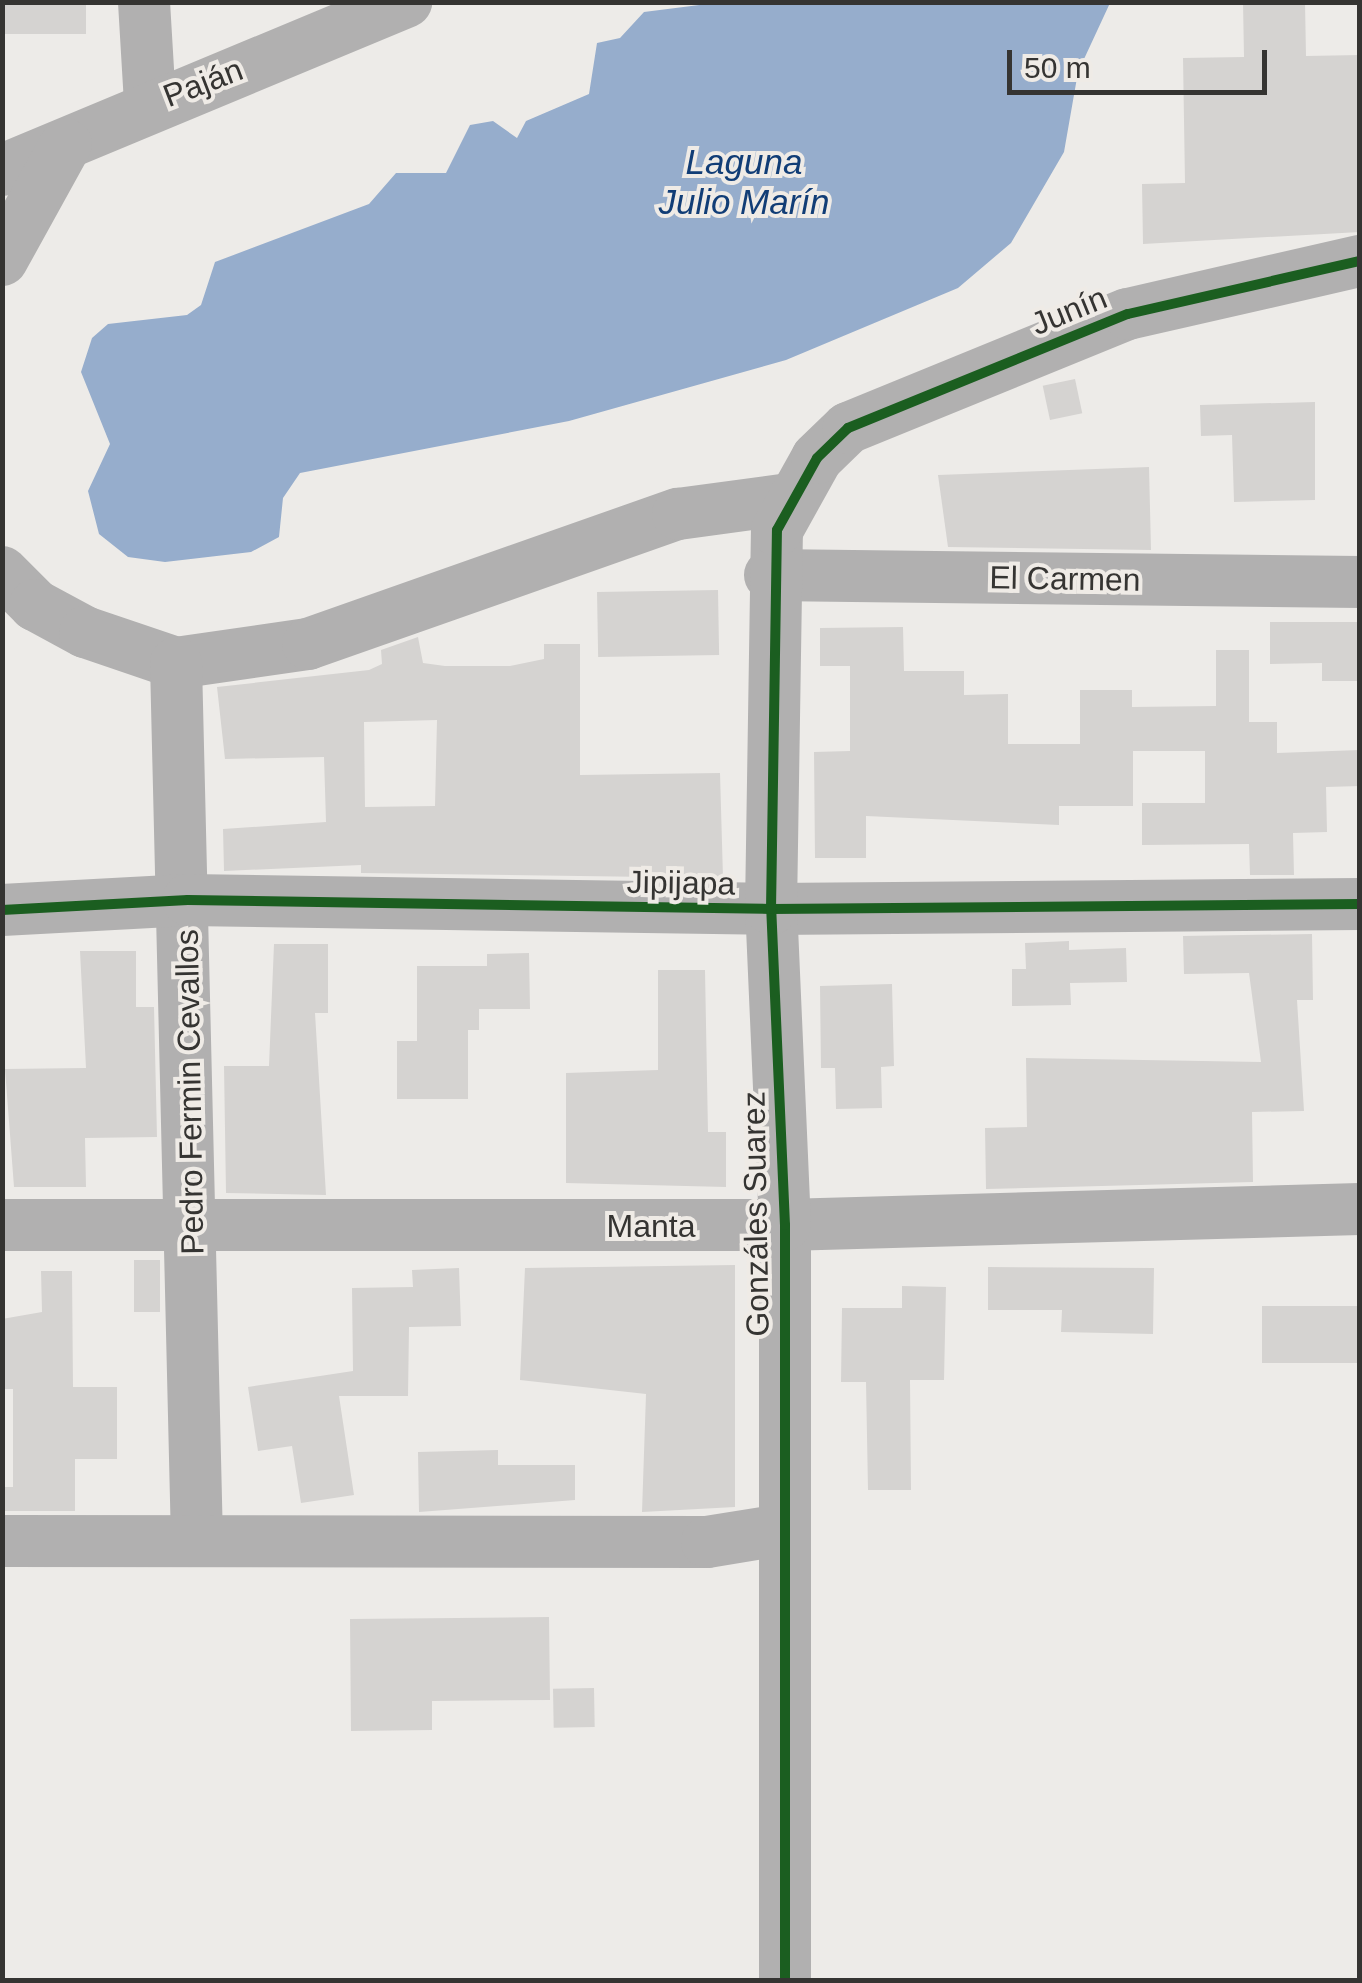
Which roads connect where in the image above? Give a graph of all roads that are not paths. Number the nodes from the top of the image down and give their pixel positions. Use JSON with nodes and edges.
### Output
{"nodes":[{"id":1,"x":144,"y":2,"type":"edge"},
{"id":2,"x":406,"y":2,"type":"edge"},
{"id":3,"x":150,"y":103,"type":"junction"},
{"id":4,"x":66,"y":144,"type":"junction"},
{"id":5,"x":2,"y":170,"type":"edge"},
{"id":6,"x":2,"y":260,"type":"edge"},
{"id":7,"x":1360,"y":261,"type":"edge"},
{"id":8,"x":803,"y":478,"type":"junction"},
{"id":9,"x":770,"y":574,"type":"junction"},
{"id":10,"x":5,"y":581,"type":"edge"},
{"id":11,"x":1360,"y":582,"type":"edge"},
{"id":12,"x":176,"y":663,"type":"junction"},
{"id":13,"x":188,"y":900,"type":"junction"},
{"id":14,"x":1360,"y":904,"type":"edge"},
{"id":15,"x":771,"y":909,"type":"junction"},
{"id":16,"x":2,"y":910,"type":"edge"},
{"id":17,"x":1360,"y":1209,"type":"edge"},
{"id":18,"x":2,"y":1225,"type":"edge"},
{"id":19,"x":785,"y":1225,"type":"junction"},
{"id":20,"x":192,"y":1228,"type":"junction"},
{"id":21,"x":781,"y":1530,"type":"junction"},
{"id":22,"x":2,"y":1541,"type":"edge"},
{"id":23,"x":198,"y":1541,"type":"junction"},
{"id":24,"x":785,"y":1980,"type":"edge"}],
"edges":[{"from":1,"to":3,"type":"street"},
{"from":2,"to":3,"type":"street","name":"Paján"},
{"from":3,"to":4,"type":"street","name":"Paján"},
{"from":4,"to":5,"type":"street","name":"Paján"},
{"from":4,"to":6,"type":"street"},
{"from":7,"to":8,"type":"street","name":"Junín"},
{"from":8,"to":9,"type":"street","name":"Gonzáles Suarez"},
{"from":8,"to":12,"type":"street"},
{"from":9,"to":11,"type":"street","name":"El Carmen"},
{"from":9,"to":15,"type":"street","name":"Gonzáles Suarez"},
{"from":10,"to":12,"type":"street"},
{"from":12,"to":13,"type":"street","name":"Pedro Fermin Cevallos"},
{"from":13,"to":15,"type":"street","name":"Jipijapa"},
{"from":13,"to":16,"type":"street","name":"Jipijapa"},
{"from":13,"to":20,"type":"street","name":"Pedro Fermin Cevallos"},
{"from":14,"to":15,"type":"street","name":"Jipijapa"},
{"from":15,"to":19,"type":"street","name":"Gonzáles Suarez"},
{"from":17,"to":19,"type":"street","name":"Manta"},
{"from":18,"to":20,"type":"street","name":"Manta"},
{"from":19,"to":20,"type":"street","name":"Manta"},
{"from":19,"to":21,"type":"street","name":"Gonzáles Suarez"},
{"from":20,"to":23,"type":"street","name":"Pedro Fermin Cevallos"},
{"from":21,"to":23,"type":"street"},
{"from":21,"to":24,"type":"street","name":"Gonzáles Suarez"},
{"from":22,"to":23,"type":"street"}]}
